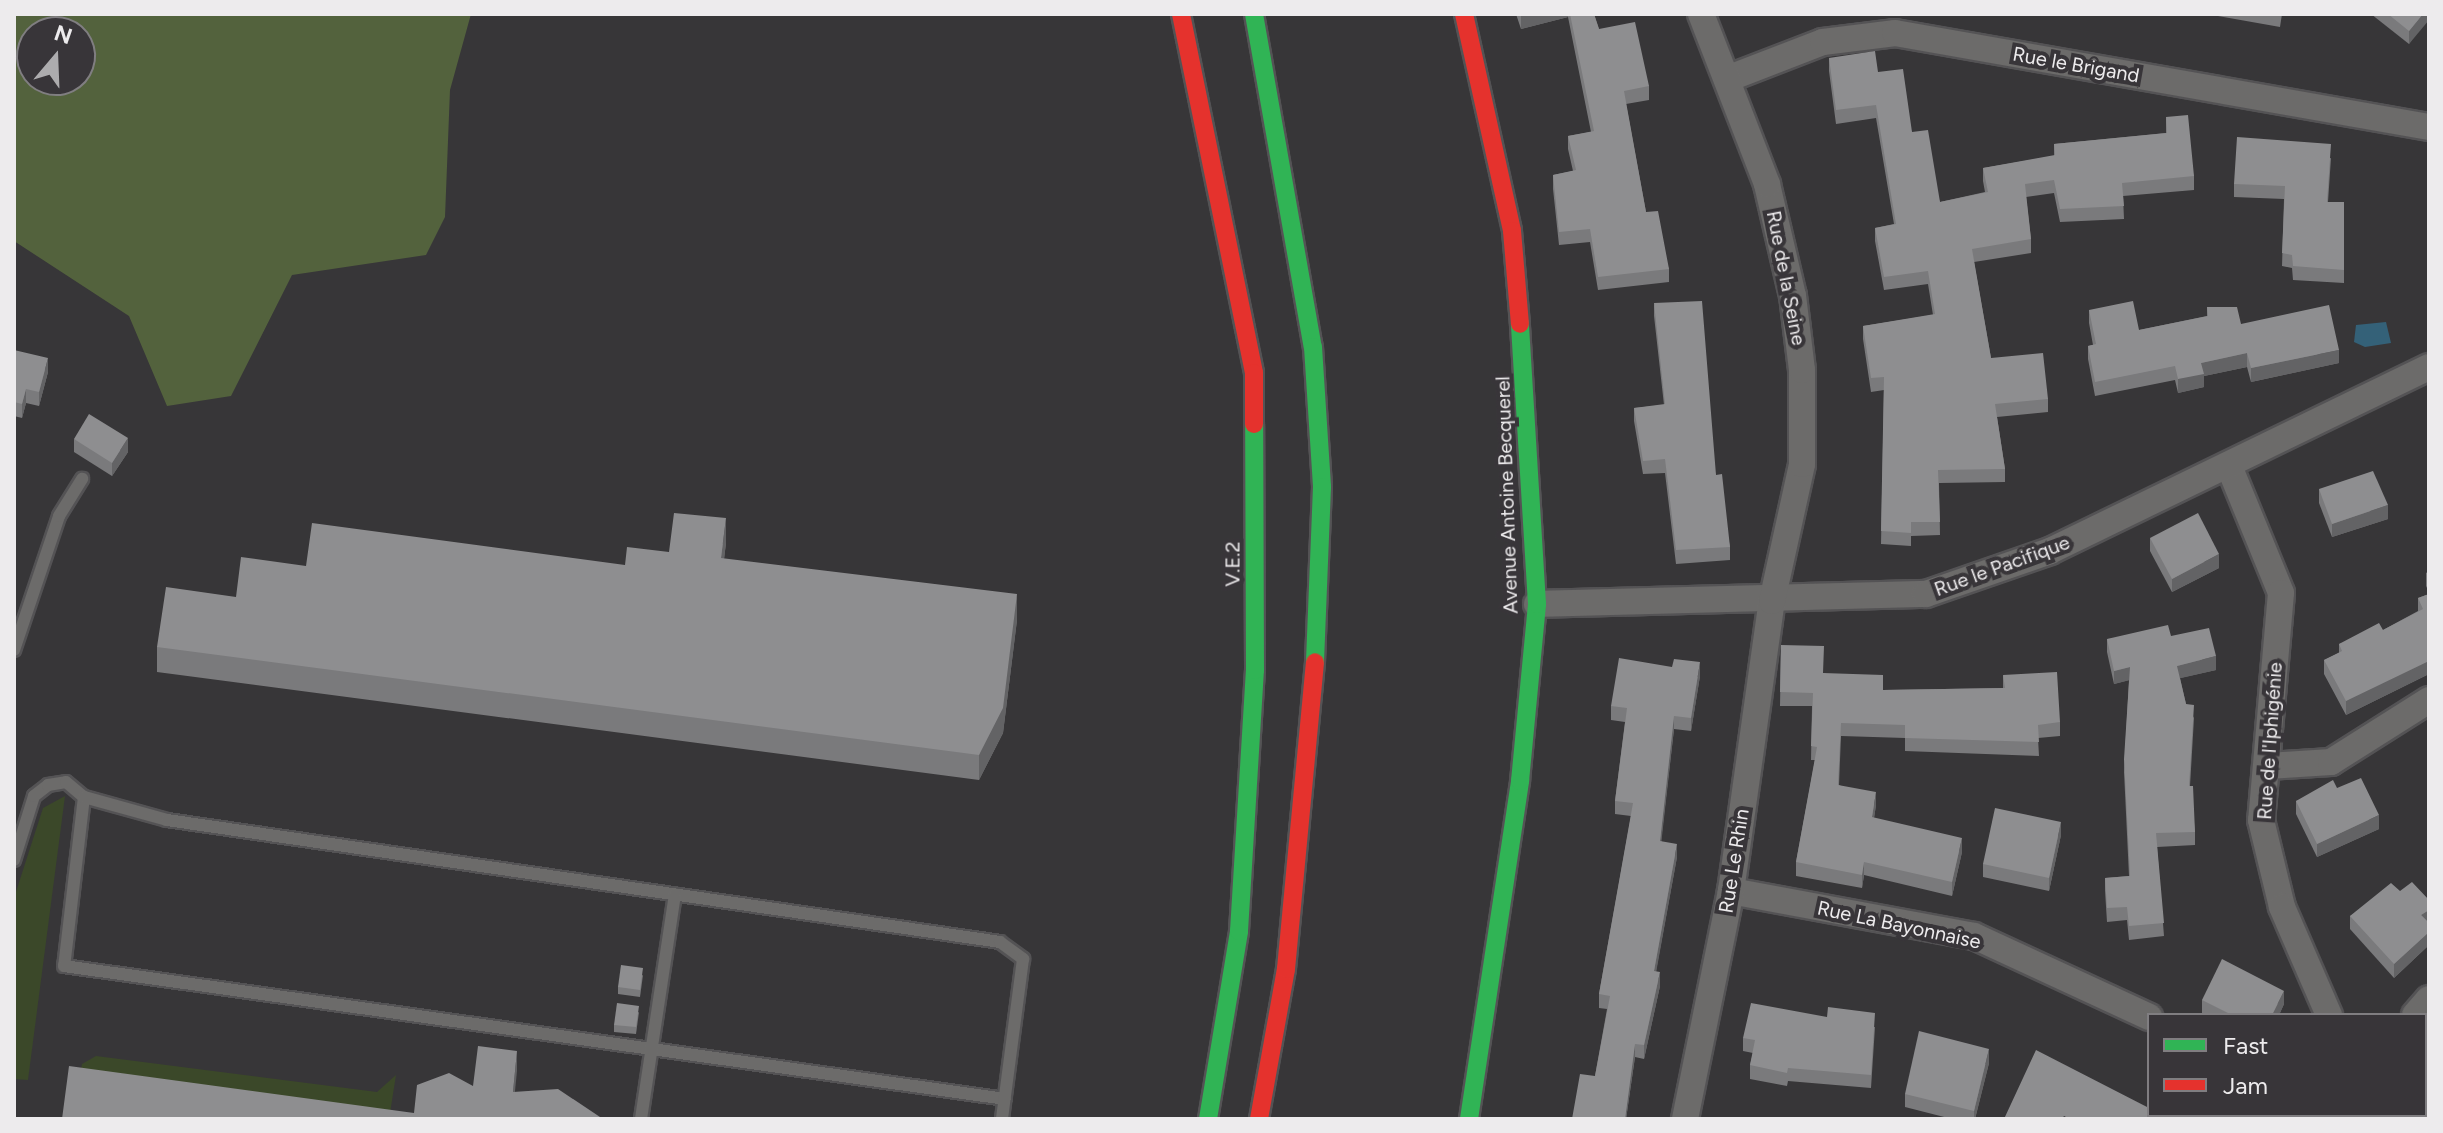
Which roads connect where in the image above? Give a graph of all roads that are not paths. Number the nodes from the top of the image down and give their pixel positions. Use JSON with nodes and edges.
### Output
{"nodes":[{"id":1,"x":1181,"y":14,"type":"edge"},
{"id":2,"x":1254,"y":14,"type":"edge"},
{"id":3,"x":1464,"y":14,"type":"edge"},
{"id":4,"x":1701,"y":14,"type":"edge"},
{"id":5,"x":1727,"y":79,"type":"junction"},
{"id":6,"x":2429,"y":127,"type":"edge"},
{"id":7,"x":2429,"y":367,"type":"edge"},
{"id":8,"x":2229,"y":466,"type":"junction"},
{"id":9,"x":82,"y":479,"type":"dead end"},
{"id":10,"x":1772,"y":601,"type":"junction"},
{"id":11,"x":1537,"y":604,"type":"junction"},
{"id":12,"x":14,"y":650,"type":"edge"},
{"id":13,"x":2429,"y":700,"type":"edge"},
{"id":14,"x":2268,"y":766,"type":"junction"},
{"id":15,"x":84,"y":797,"type":"junction"},
{"id":16,"x":14,"y":860,"type":"edge"},
{"id":17,"x":1731,"y":891,"type":"junction"},
{"id":18,"x":675,"y":895,"type":"junction"},
{"id":19,"x":2328,"y":1013,"type":"edge"},
{"id":20,"x":2147,"y":1016,"type":"edge"},
{"id":21,"x":651,"y":1050,"type":"junction"},
{"id":22,"x":1005,"y":1099,"type":"junction"},
{"id":23,"x":641,"y":1119,"type":"edge"},
{"id":24,"x":1002,"y":1119,"type":"edge"},
{"id":25,"x":1208,"y":1119,"type":"edge"},
{"id":26,"x":1259,"y":1119,"type":"edge"},
{"id":27,"x":1469,"y":1119,"type":"edge"},
{"id":28,"x":1685,"y":1119,"type":"edge"}],
"edges":[{"from":1,"to":25,"type":"main road","name":"V.E.2"},
{"from":2,"to":26,"type":"main road"},
{"from":3,"to":11,"type":"main road","name":"Avenue Antoine Becquerel"},
{"from":4,"to":5,"type":"street","name":"Rue de la Seine"},
{"from":5,"to":6,"type":"street","name":"Rue le Brigand"},
{"from":5,"to":10,"type":"street","name":"Rue de la Seine"},
{"from":7,"to":8,"type":"street","name":"Rue le Pacifique"},
{"from":8,"to":10,"type":"street","name":"Rue le Pacifique"},
{"from":8,"to":14,"type":"street","name":"Rue de l'Iphigénie"},
{"from":9,"to":12,"type":"lane"},
{"from":10,"to":11,"type":"street","name":"Rue le Pacifique"},
{"from":10,"to":17,"type":"street","name":"Rue Le Rhin"},
{"from":11,"to":27,"type":"main road","name":"Avenue Antoine Becquerel"},
{"from":13,"to":14,"type":"street"},
{"from":14,"to":19,"type":"street","name":"Rue de l'Iphigénie"},
{"from":15,"to":16,"type":"lane"},
{"from":15,"to":18,"type":"lane"},
{"from":15,"to":21,"type":"lane"},
{"from":17,"to":20,"type":"street","name":"Rue La Bayonnaise"},
{"from":17,"to":28,"type":"street","name":"Rue Le Rhin"},
{"from":18,"to":21,"type":"lane"},
{"from":18,"to":22,"type":"lane"},
{"from":21,"to":22,"type":"lane"},
{"from":21,"to":23,"type":"lane"},
{"from":22,"to":24,"type":"lane"}]}
